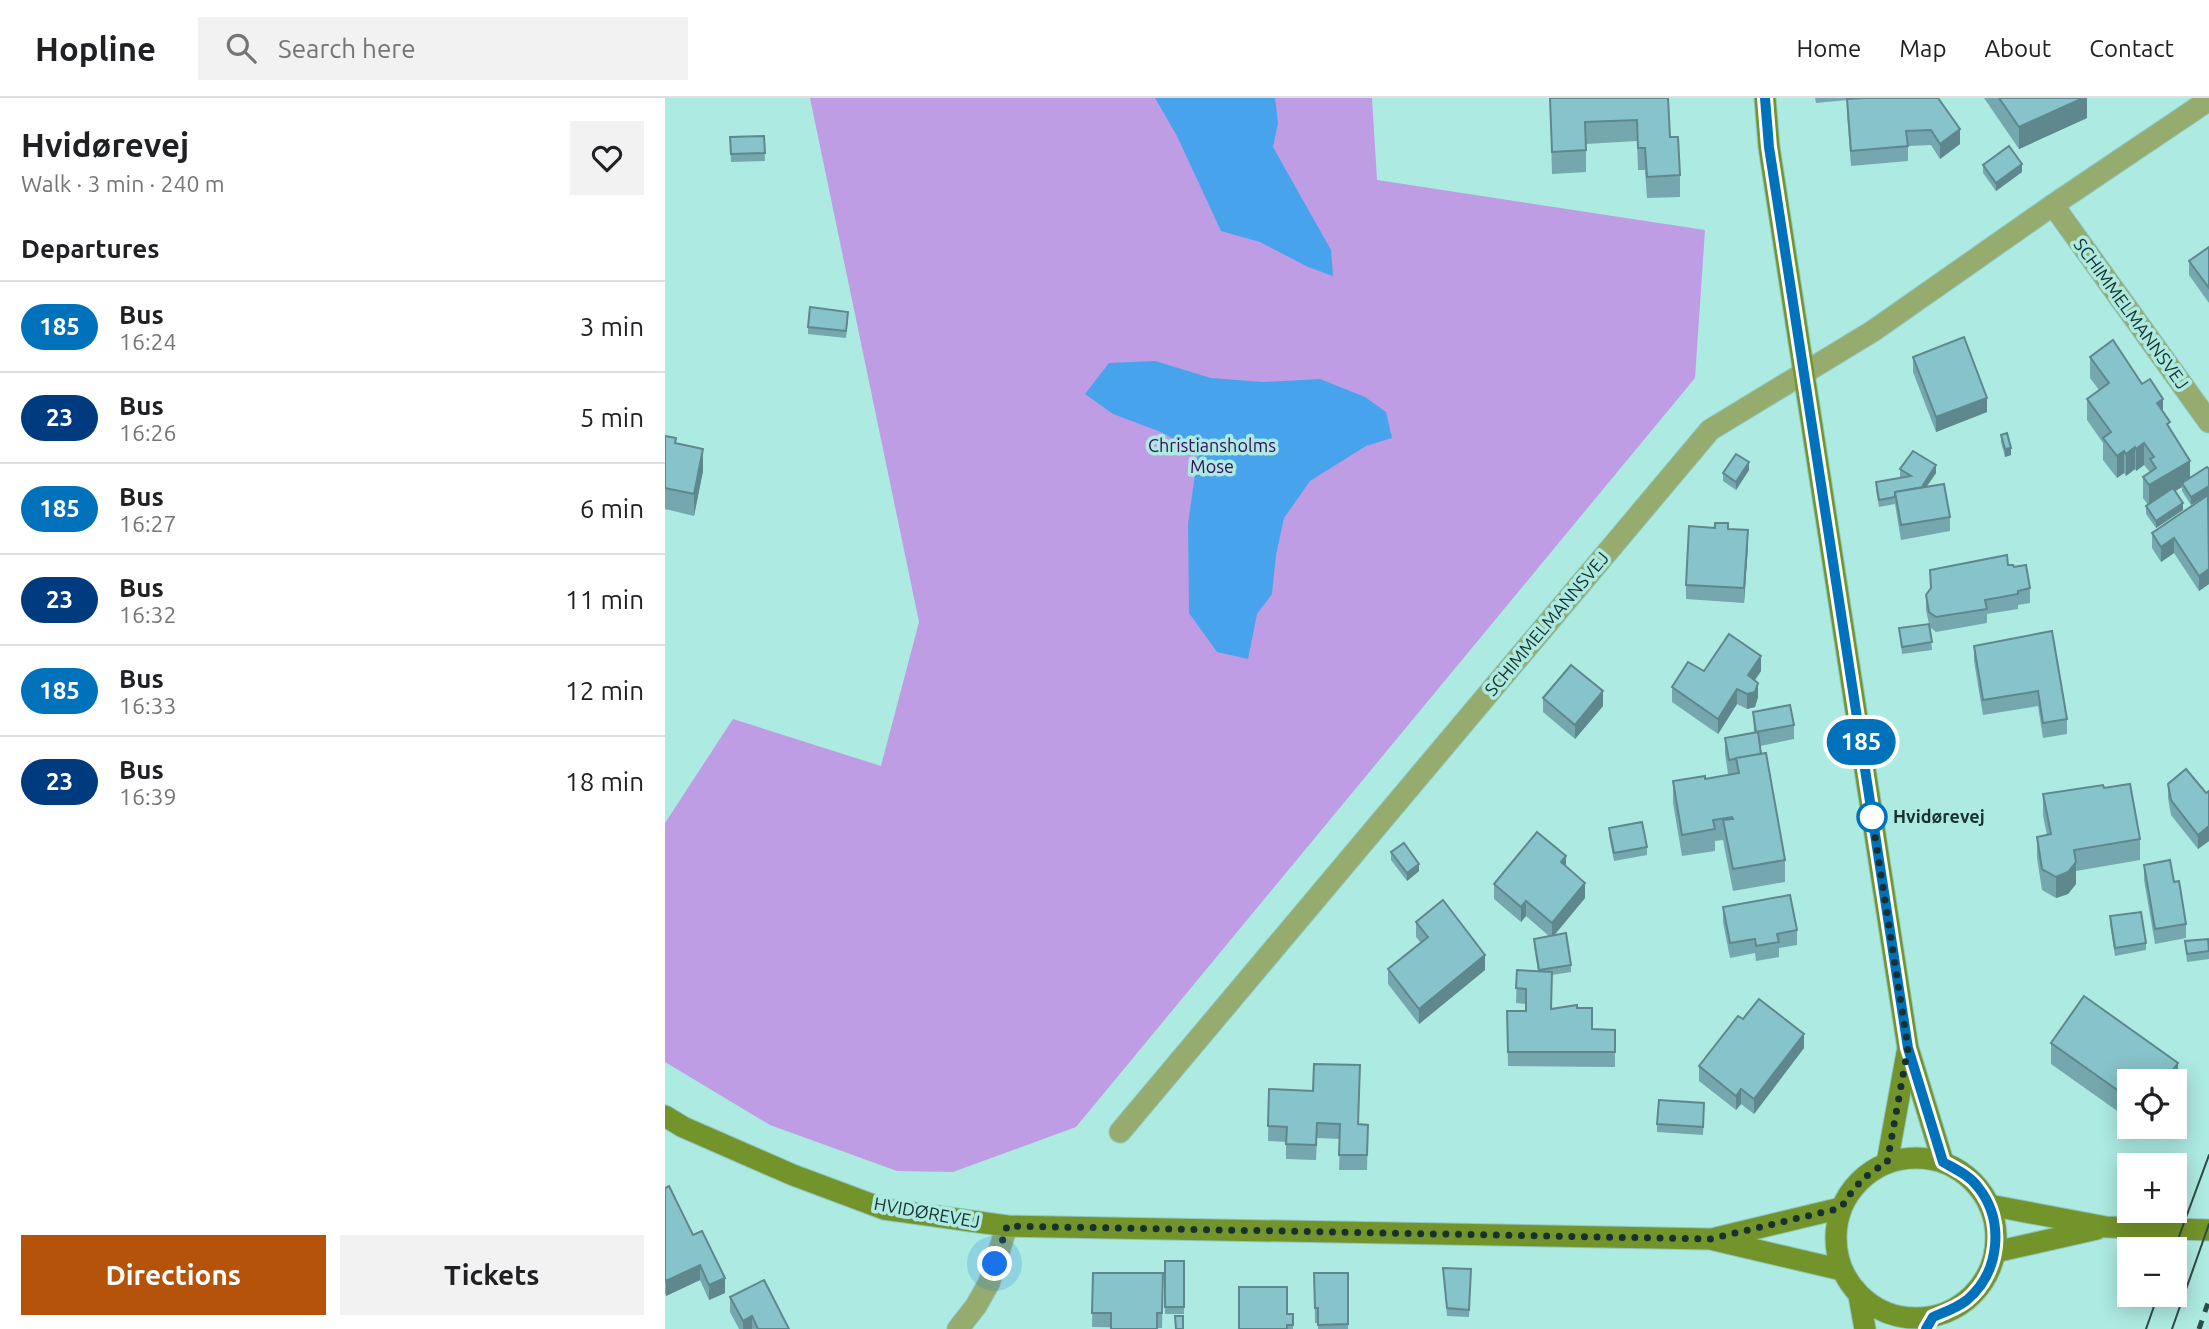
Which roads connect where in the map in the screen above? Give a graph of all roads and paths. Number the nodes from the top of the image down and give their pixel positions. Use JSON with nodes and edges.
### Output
{"nodes":[{"id":1,"x":1765,"y":98,"type":"edge"},
{"id":2,"x":2209,"y":100,"type":"edge"},
{"id":3,"x":2053,"y":205,"type":"junction"},
{"id":4,"x":1803,"y":372,"type":"junction"},
{"id":5,"x":2209,"y":422,"type":"edge"},
{"id":6,"x":1908,"y":1048,"type":"junction"},
{"id":7,"x":665,"y":1116,"type":"edge"},
{"id":8,"x":1120,"y":1132,"type":"dead end"},
{"id":9,"x":1943,"y":1162,"type":"junction"},
{"id":10,"x":1887,"y":1163,"type":"junction"},
{"id":11,"x":1989,"y":1205,"type":"junction"},
{"id":12,"x":1841,"y":1208,"type":"junction"},
{"id":13,"x":1007,"y":1226,"type":"junction"},
{"id":14,"x":2106,"y":1227,"type":"junction"},
{"id":15,"x":2209,"y":1230,"type":"edge"},
{"id":16,"x":1710,"y":1239,"type":"junction"},
{"id":17,"x":1995,"y":1252,"type":"junction"},
{"id":18,"x":1842,"y":1270,"type":"junction"},
{"id":19,"x":1859,"y":1296,"type":"junction"},
{"id":20,"x":1930,"y":1323,"type":"edge"},
{"id":21,"x":958,"y":1329,"type":"edge"},
{"id":22,"x":1865,"y":1329,"type":"edge"}],
"edges":[{"from":1,"to":4,"type":"street"},
{"from":2,"to":3,"type":"street","name":"SCHIMMELMANNSVEJ"},
{"from":3,"to":4,"type":"street","name":"SCHIMMELMANNSVEJ"},
{"from":3,"to":5,"type":"street","name":"SCHIMMELMANNSVEJ"},
{"from":4,"to":6,"type":"street"},
{"from":4,"to":8,"type":"street","name":"SCHIMMELMANNSVEJ"},
{"from":6,"to":9,"type":"street"},
{"from":6,"to":10,"type":"street"},
{"from":7,"to":13,"type":"street","name":"HVIDØREVEJ"},
{"from":9,"to":10,"type":"street"},
{"from":9,"to":11,"type":"street"},
{"from":10,"to":12,"type":"street"},
{"from":11,"to":14,"type":"street"},
{"from":11,"to":17,"type":"street"},
{"from":12,"to":16,"type":"street","name":"HVIDØREVEJ"},
{"from":12,"to":18,"type":"street"},
{"from":13,"to":16,"type":"street","name":"HVIDØREVEJ"},
{"from":13,"to":21,"type":"street"},
{"from":14,"to":15,"type":"street"},
{"from":14,"to":17,"type":"street"},
{"from":16,"to":18,"type":"street","name":"HVIDØREVEJ"},
{"from":17,"to":20,"type":"street"},
{"from":18,"to":19,"type":"street"},
{"from":19,"to":20,"type":"street"},
{"from":19,"to":22,"type":"street"}]}
